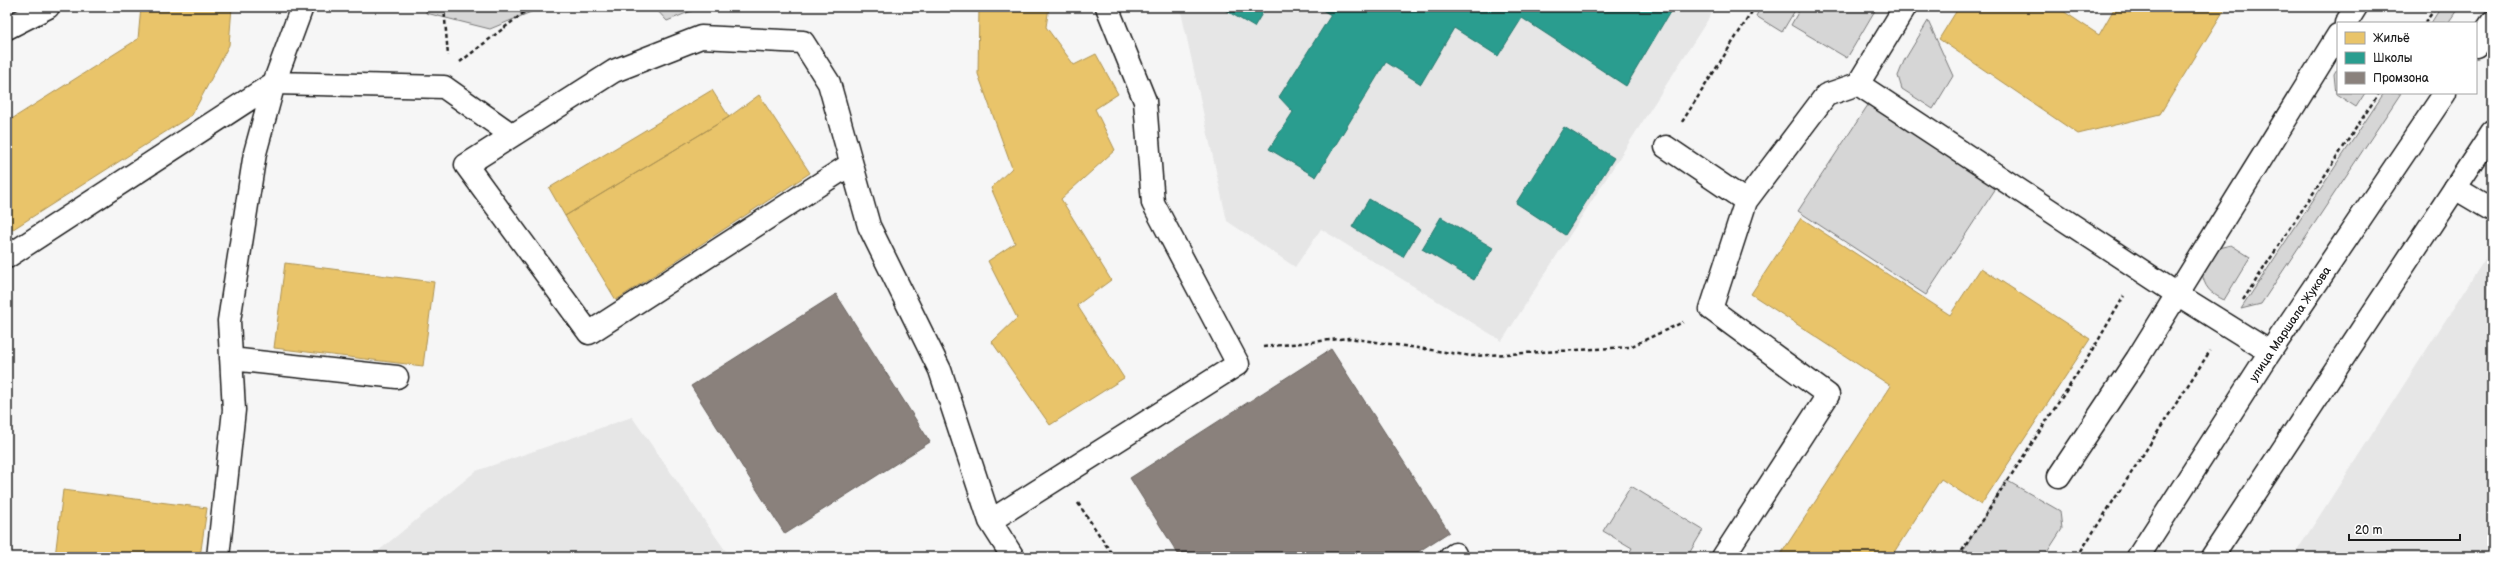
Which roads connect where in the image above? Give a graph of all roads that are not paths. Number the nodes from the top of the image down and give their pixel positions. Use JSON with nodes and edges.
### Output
{"nodes":[{"id":1,"x":48,"y":7,"type":"edge"},
{"id":2,"x":302,"y":7,"type":"edge"},
{"id":3,"x":1107,"y":7,"type":"edge"},
{"id":4,"x":1905,"y":7,"type":"edge"},
{"id":5,"x":2356,"y":7,"type":"edge"},
{"id":6,"x":2347,"y":22,"type":"edge"},
{"id":7,"x":2492,"y":22,"type":"edge"},
{"id":8,"x":7,"y":28,"type":"edge"},
{"id":9,"x":2337,"y":37,"type":"edge"},
{"id":10,"x":2477,"y":44,"type":"edge"},
{"id":11,"x":274,"y":83,"type":"junction"},
{"id":12,"x":1858,"y":84,"type":"junction"},
{"id":13,"x":2444,"y":94,"type":"edge"},
{"id":14,"x":2492,"y":132,"type":"edge"},
{"id":15,"x":512,"y":135,"type":"junction"},
{"id":16,"x":1666,"y":147,"type":"road end"},
{"id":17,"x":851,"y":164,"type":"junction"},
{"id":18,"x":2455,"y":188,"type":"junction"},
{"id":19,"x":1746,"y":201,"type":"junction"},
{"id":20,"x":2492,"y":210,"type":"edge"},
{"id":21,"x":7,"y":257,"type":"edge"},
{"id":22,"x":2177,"y":294,"type":"junction"},
{"id":23,"x":2270,"y":352,"type":"junction"},
{"id":24,"x":231,"y":358,"type":"junction"},
{"id":25,"x":397,"y":377,"type":"dead end"},
{"id":26,"x":2059,"y":476,"type":"dead end"},
{"id":27,"x":990,"y":521,"type":"junction"},
{"id":28,"x":218,"y":557,"type":"edge"},
{"id":29,"x":1014,"y":557,"type":"edge"},
{"id":30,"x":1723,"y":557,"type":"edge"},
{"id":31,"x":2138,"y":557,"type":"edge"},
{"id":32,"x":2212,"y":557,"type":"edge"}],
"edges":[{"from":1,"to":8,"type":"main road"},
{"from":2,"to":11,"type":"main road"},
{"from":3,"to":27,"type":"main road"},
{"from":4,"to":12,"type":"main road"},
{"from":5,"to":6,"type":"main road"},
{"from":7,"to":10,"type":"main road"},
{"from":9,"to":22,"type":"main road"},
{"from":11,"to":15,"type":"main road"},
{"from":11,"to":21,"type":"main road"},
{"from":11,"to":24,"type":"main road"},
{"from":12,"to":19,"type":"main road"},
{"from":12,"to":22,"type":"main road"},
{"from":13,"to":23,"type":"main road","name":"улица Маршала Жукова"},
{"from":14,"to":18,"type":"main road"},
{"from":15,"to":17,"type":"main road"},
{"from":15,"to":17,"type":"main road"},
{"from":16,"to":19,"type":"main road"},
{"from":17,"to":27,"type":"main road"},
{"from":18,"to":20,"type":"main road"},
{"from":18,"to":32,"type":"main road"},
{"from":19,"to":30,"type":"main road"},
{"from":22,"to":23,"type":"main road"},
{"from":22,"to":26,"type":"main road"},
{"from":23,"to":31,"type":"main road","name":"улица Маршала Жукова"},
{"from":24,"to":25,"type":"main road"},
{"from":24,"to":28,"type":"main road"},
{"from":27,"to":29,"type":"main road"}]}
